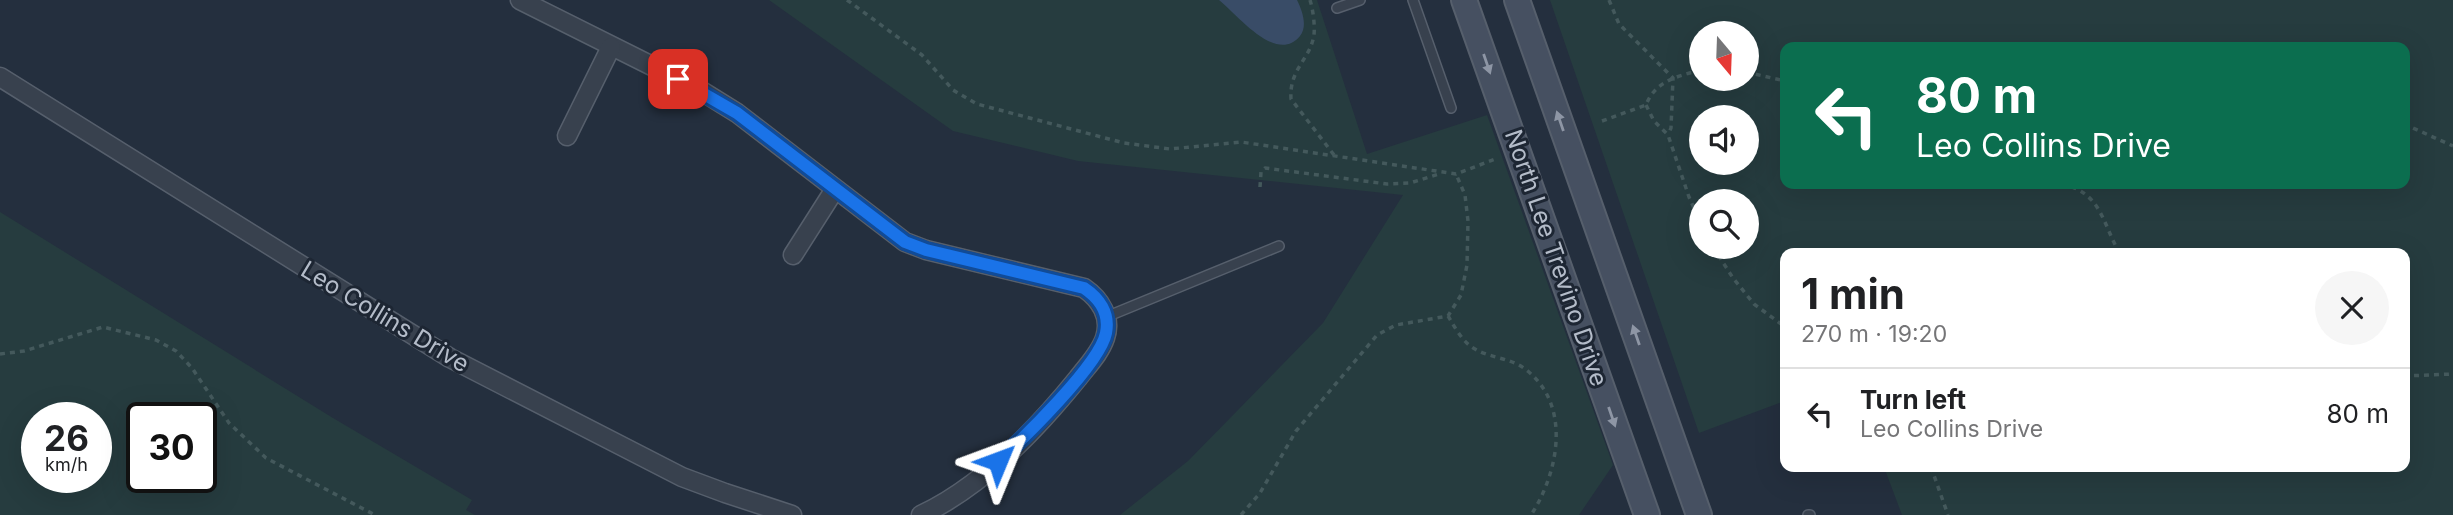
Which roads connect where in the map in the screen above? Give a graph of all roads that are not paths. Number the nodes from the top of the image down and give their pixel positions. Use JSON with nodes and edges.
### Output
{"nodes":[{"id":1,"x":520,"y":0,"type":"edge"},
{"id":2,"x":1360,"y":0,"type":"edge"},
{"id":3,"x":1413,"y":0,"type":"edge"},
{"id":4,"x":1464,"y":0,"type":"edge"},
{"id":5,"x":1517,"y":0,"type":"edge"},
{"id":6,"x":1337,"y":8,"type":"dead end"},
{"id":7,"x":611,"y":47,"type":"junction"},
{"id":8,"x":0,"y":77,"type":"edge"},
{"id":9,"x":1451,"y":108,"type":"dead end"},
{"id":10,"x":567,"y":136,"type":"dead end"},
{"id":11,"x":835,"y":189,"type":"junction"},
{"id":12,"x":1279,"y":246,"type":"dead end"},
{"id":13,"x":793,"y":255,"type":"dead end"},
{"id":14,"x":1106,"y":317,"type":"junction"},
{"id":15,"x":792,"y":515,"type":"edge"},
{"id":16,"x":921,"y":515,"type":"edge"},
{"id":17,"x":1647,"y":515,"type":"edge"},
{"id":18,"x":1699,"y":515,"type":"edge"}],
"edges":[{"from":1,"to":7,"type":"street"},
{"from":2,"to":6,"type":"lane"},
{"from":3,"to":9,"type":"lane"},
{"from":4,"to":17,"type":"main road","name":"North Lee Trevino Drive","one_way":true},
{"from":18,"to":5,"type":"main road","name":"North Lee Trevino Drive","one_way":true},
{"from":7,"to":10,"type":"street"},
{"from":7,"to":11,"type":"street"},
{"from":8,"to":15,"type":"street","name":"Leo Collins Drive"},
{"from":11,"to":13,"type":"street"},
{"from":11,"to":14,"type":"street"},
{"from":12,"to":14,"type":"lane"},
{"from":14,"to":16,"type":"street"}]}
